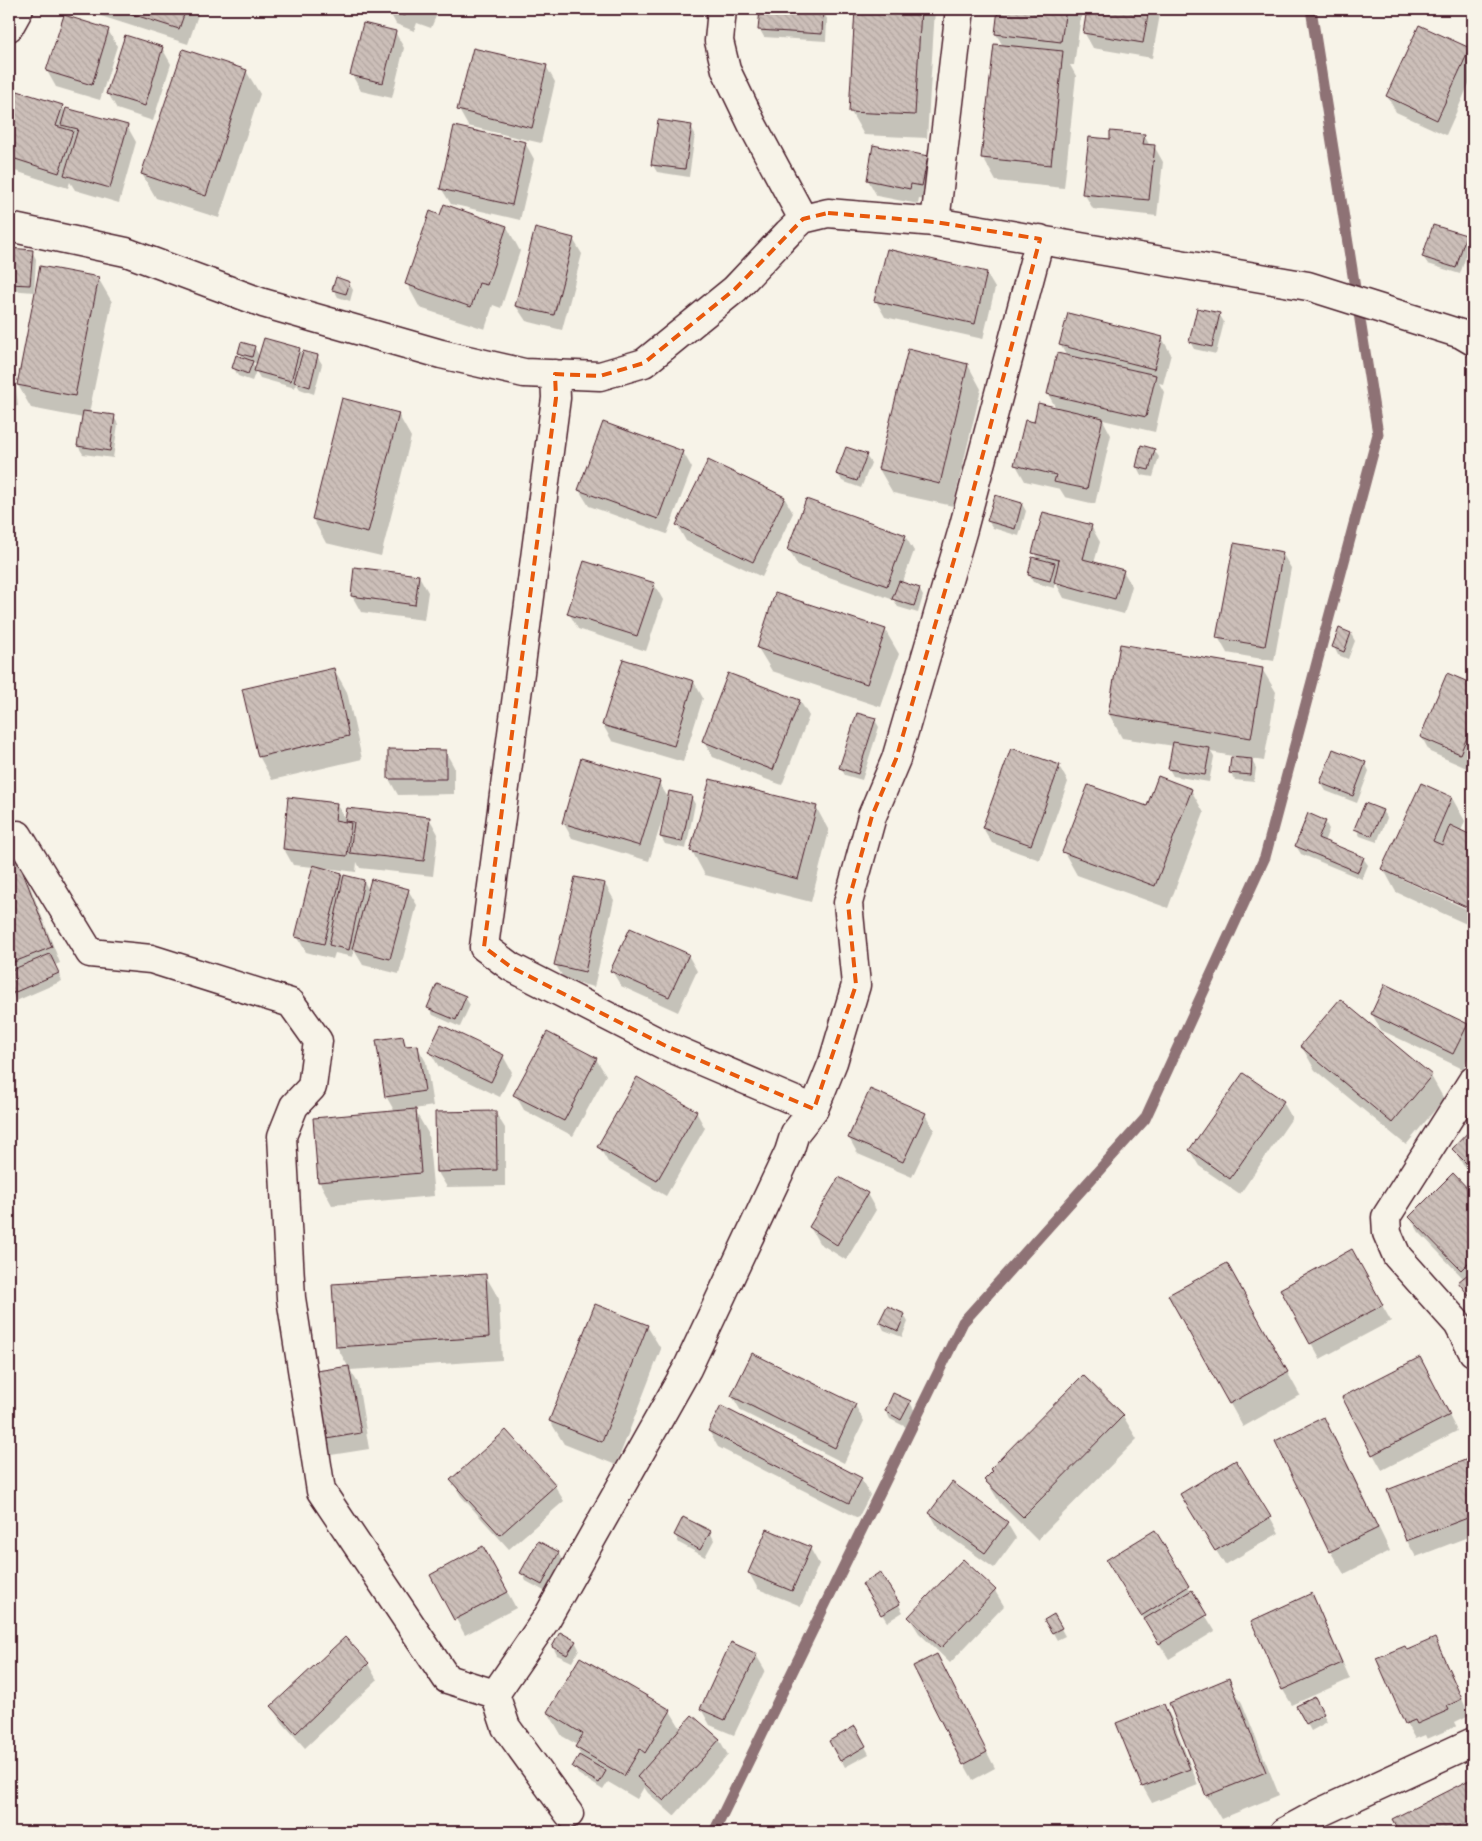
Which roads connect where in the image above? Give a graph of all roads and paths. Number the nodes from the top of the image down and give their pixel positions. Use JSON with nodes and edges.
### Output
{"nodes":[{"id":1,"x":19,"y":9,"type":"edge"},
{"id":2,"x":722,"y":9,"type":"edge"},
{"id":3,"x":960,"y":9,"type":"edge"},
{"id":4,"x":9,"y":27,"type":"edge"},
{"id":5,"x":803,"y":219,"type":"junction"},
{"id":6,"x":935,"y":222,"type":"junction"},
{"id":7,"x":9,"y":227,"type":"edge"},
{"id":8,"x":1040,"y":239,"type":"junction"},
{"id":9,"x":1467,"y":338,"type":"edge"},
{"id":10,"x":555,"y":374,"type":"junction"},
{"id":11,"x":9,"y":838,"type":"edge"},
{"id":12,"x":1473,"y":1080,"type":"edge"},
{"id":13,"x":814,"y":1109,"type":"junction"},
{"id":14,"x":1473,"y":1352,"type":"edge"},
{"id":15,"x":495,"y":1694,"type":"junction"},
{"id":16,"x":1473,"y":1742,"type":"edge"},
{"id":17,"x":569,"y":1814,"type":"dead end"},
{"id":18,"x":1324,"y":1823,"type":"edge"},
{"id":19,"x":1284,"y":1832,"type":"edge"}],
"edges":[{"from":1,"to":4,"type":"street"},
{"from":2,"to":5,"type":"street"},
{"from":3,"to":6,"type":"street"},
{"from":5,"to":6,"type":"street"},
{"from":5,"to":10,"type":"street"},
{"from":6,"to":8,"type":"street"},
{"from":7,"to":10,"type":"street"},
{"from":8,"to":9,"type":"street"},
{"from":8,"to":13,"type":"street"},
{"from":10,"to":13,"type":"street"},
{"from":11,"to":15,"type":"street"},
{"from":12,"to":14,"type":"street"},
{"from":13,"to":15,"type":"street"},
{"from":15,"to":17,"type":"street"},
{"from":16,"to":18,"type":"street"},
{"from":18,"to":19,"type":"street"}]}
